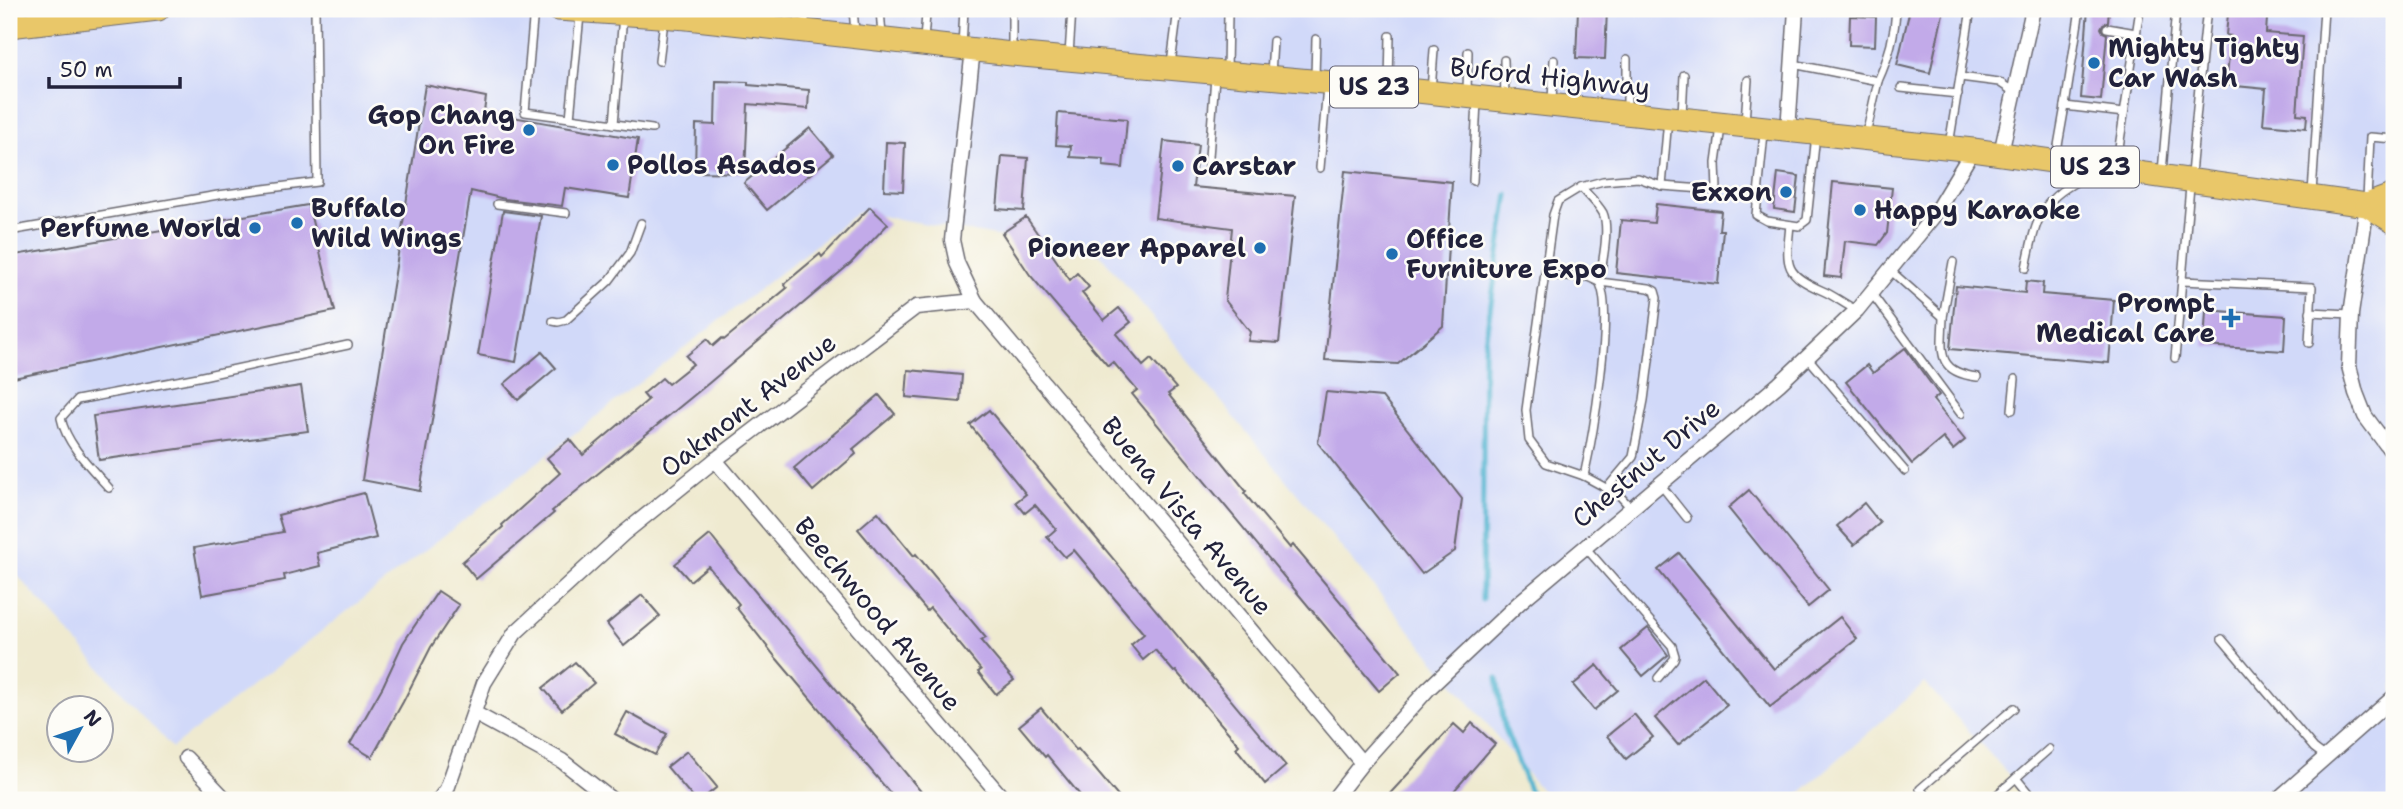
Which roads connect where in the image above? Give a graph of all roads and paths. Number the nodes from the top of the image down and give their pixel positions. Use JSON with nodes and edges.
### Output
{"nodes":[{"id":1,"x":158,"y":9,"type":"edge"},
{"id":2,"x":315,"y":9,"type":"edge"},
{"id":3,"x":534,"y":9,"type":"edge"},
{"id":4,"x":853,"y":9,"type":"edge"},
{"id":5,"x":880,"y":9,"type":"edge"},
{"id":6,"x":930,"y":9,"type":"edge"},
{"id":7,"x":964,"y":9,"type":"edge"},
{"id":8,"x":1012,"y":9,"type":"edge"},
{"id":9,"x":1072,"y":9,"type":"edge"},
{"id":10,"x":1178,"y":9,"type":"edge"},
{"id":11,"x":1796,"y":9,"type":"edge"},
{"id":12,"x":1896,"y":9,"type":"edge"},
{"id":13,"x":1971,"y":9,"type":"edge"},
{"id":14,"x":2033,"y":9,"type":"edge"},
{"id":15,"x":2080,"y":9,"type":"edge"},
{"id":16,"x":2140,"y":9,"type":"edge"},
{"id":17,"x":2176,"y":9,"type":"edge"},
{"id":18,"x":2207,"y":9,"type":"edge"},
{"id":19,"x":2324,"y":9,"type":"edge"},
{"id":20,"x":129,"y":10,"type":"edge"},
{"id":21,"x":569,"y":10,"type":"edge"},
{"id":22,"x":93,"y":12,"type":"edge"},
{"id":23,"x":1228,"y":14,"type":"dead end"},
{"id":24,"x":623,"y":15,"type":"junction"},
{"id":25,"x":680,"y":15,"type":"edge"},
{"id":26,"x":805,"y":19,"type":"edge"},
{"id":27,"x":2077,"y":23,"type":"junction"},
{"id":28,"x":2087,"y":24,"type":"dead end"},
{"id":29,"x":9,"y":26,"type":"edge"},
{"id":30,"x":2107,"y":28,"type":"dead end"},
{"id":31,"x":2136,"y":33,"type":"junction"},
{"id":32,"x":855,"y":36,"type":"junction"},
{"id":33,"x":1390,"y":36,"type":"dead end"},
{"id":34,"x":883,"y":39,"type":"junction"},
{"id":35,"x":1316,"y":39,"type":"dead end"},
{"id":36,"x":1273,"y":41,"type":"dead end"},
{"id":37,"x":924,"y":44,"type":"junction"},
{"id":38,"x":967,"y":49,"type":"junction"},
{"id":39,"x":1434,"y":50,"type":"dead end"},
{"id":40,"x":1468,"y":52,"type":"dead end"},
{"id":41,"x":1012,"y":54,"type":"junction"},
{"id":42,"x":1069,"y":59,"type":"junction"},
{"id":43,"x":1627,"y":59,"type":"dead end"},
{"id":44,"x":1504,"y":60,"type":"dead end"},
{"id":45,"x":1554,"y":60,"type":"dead end"},
{"id":46,"x":659,"y":61,"type":"dead end"},
{"id":47,"x":1792,"y":64,"type":"junction"},
{"id":48,"x":1171,"y":68,"type":"junction"},
{"id":49,"x":1221,"y":73,"type":"junction"},
{"id":50,"x":1684,"y":75,"type":"dead end"},
{"id":51,"x":1960,"y":77,"type":"junction"},
{"id":52,"x":1271,"y":78,"type":"junction"},
{"id":53,"x":1748,"y":80,"type":"dead end"},
{"id":54,"x":1878,"y":81,"type":"junction"},
{"id":55,"x":1322,"y":82,"type":"junction"},
{"id":56,"x":1389,"y":88,"type":"junction"},
{"id":57,"x":1902,"y":88,"type":"dead end"},
{"id":58,"x":2015,"y":92,"type":"junction"},
{"id":59,"x":1431,"y":93,"type":"junction"},
{"id":60,"x":1958,"y":94,"type":"junction"},
{"id":61,"x":1472,"y":97,"type":"junction"},
{"id":62,"x":1505,"y":100,"type":"junction"},
{"id":63,"x":1552,"y":105,"type":"junction"},
{"id":64,"x":2065,"y":106,"type":"junction"},
{"id":65,"x":1626,"y":113,"type":"junction"},
{"id":66,"x":2124,"y":113,"type":"junction"},
{"id":67,"x":570,"y":118,"type":"junction"},
{"id":68,"x":1675,"y":119,"type":"junction"},
{"id":69,"x":614,"y":124,"type":"junction"},
{"id":70,"x":1721,"y":124,"type":"junction"},
{"id":71,"x":1755,"y":127,"type":"junction"},
{"id":72,"x":652,"y":129,"type":"dead end"},
{"id":73,"x":1788,"y":131,"type":"junction"},
{"id":74,"x":1816,"y":134,"type":"junction"},
{"id":75,"x":1865,"y":139,"type":"junction"},
{"id":76,"x":2394,"y":139,"type":"edge"},
{"id":77,"x":1949,"y":148,"type":"junction"},
{"id":78,"x":1973,"y":150,"type":"junction"},
{"id":79,"x":2001,"y":153,"type":"junction"},
{"id":80,"x":2055,"y":161,"type":"junction"},
{"id":81,"x":1320,"y":168,"type":"dead end"},
{"id":82,"x":2111,"y":169,"type":"junction"},
{"id":83,"x":1208,"y":170,"type":"dead end"},
{"id":84,"x":2161,"y":176,"type":"junction"},
{"id":85,"x":2190,"y":180,"type":"junction"},
{"id":86,"x":1472,"y":181,"type":"dead end"},
{"id":87,"x":1662,"y":186,"type":"junction"},
{"id":88,"x":1581,"y":187,"type":"junction"},
{"id":89,"x":2394,"y":195,"type":"edge"},
{"id":90,"x":2312,"y":197,"type":"junction"},
{"id":91,"x":497,"y":204,"type":"dead end"},
{"id":92,"x":2367,"y":205,"type":"junction"},
{"id":93,"x":566,"y":213,"type":"dead end"},
{"id":94,"x":2394,"y":222,"type":"edge"},
{"id":95,"x":640,"y":223,"type":"dead end"},
{"id":96,"x":1790,"y":225,"type":"junction"},
{"id":97,"x":9,"y":231,"type":"edge"},
{"id":98,"x":1953,"y":262,"type":"dead end"},
{"id":99,"x":2026,"y":268,"type":"dead end"},
{"id":100,"x":1891,"y":271,"type":"junction"},
{"id":101,"x":1545,"y":275,"type":"junction"},
{"id":102,"x":2182,"y":281,"type":"junction"},
{"id":103,"x":1600,"y":282,"type":"junction"},
{"id":104,"x":1872,"y":294,"type":"junction"},
{"id":105,"x":975,"y":301,"type":"junction"},
{"id":106,"x":1857,"y":310,"type":"junction"},
{"id":107,"x":2311,"y":312,"type":"junction"},
{"id":108,"x":2351,"y":314,"type":"junction"},
{"id":109,"x":1943,"y":317,"type":"junction"},
{"id":110,"x":552,"y":321,"type":"dead end"},
{"id":111,"x":2309,"y":344,"type":"dead end"},
{"id":112,"x":348,"y":345,"type":"dead end"},
{"id":113,"x":1808,"y":358,"type":"junction"},
{"id":114,"x":2175,"y":358,"type":"dead end"},
{"id":115,"x":1977,"y":377,"type":"dead end"},
{"id":116,"x":2015,"y":379,"type":"dead end"},
{"id":117,"x":2012,"y":410,"type":"dead end"},
{"id":118,"x":1961,"y":414,"type":"dead end"},
{"id":119,"x":2394,"y":456,"type":"edge"},
{"id":120,"x":715,"y":460,"type":"junction"},
{"id":121,"x":1905,"y":471,"type":"dead end"},
{"id":122,"x":1584,"y":476,"type":"junction"},
{"id":123,"x":1659,"y":484,"type":"junction"},
{"id":124,"x":109,"y":488,"type":"dead end"},
{"id":125,"x":1607,"y":488,"type":"junction"},
{"id":126,"x":1631,"y":508,"type":"junction"},
{"id":127,"x":1687,"y":518,"type":"dead end"},
{"id":128,"x":1585,"y":547,"type":"junction"},
{"id":129,"x":2222,"y":639,"type":"dead end"},
{"id":130,"x":1658,"y":678,"type":"dead end"},
{"id":131,"x":2394,"y":697,"type":"edge"},
{"id":132,"x":2014,"y":708,"type":"dead end"},
{"id":133,"x":474,"y":713,"type":"junction"},
{"id":134,"x":2049,"y":749,"type":"dead end"},
{"id":135,"x":2326,"y":757,"type":"junction"},
{"id":136,"x":186,"y":758,"type":"dead end"},
{"id":137,"x":1362,"y":764,"type":"junction"},
{"id":138,"x":2016,"y":778,"type":"junction"},
{"id":139,"x":226,"y":800,"type":"edge"},
{"id":140,"x":439,"y":800,"type":"edge"},
{"id":141,"x":612,"y":800,"type":"edge"},
{"id":142,"x":1004,"y":800,"type":"edge"},
{"id":143,"x":1333,"y":800,"type":"edge"},
{"id":144,"x":1930,"y":800,"type":"edge"},
{"id":145,"x":1991,"y":800,"type":"edge"},
{"id":146,"x":2034,"y":800,"type":"edge"},
{"id":147,"x":2277,"y":800,"type":"edge"}],
"edges":[{"from":1,"to":20,"type":"main road"},
{"from":2,"to":97,"type":"lane"},
{"from":3,"to":67,"type":"lane"},
{"from":4,"to":32,"type":"lane"},
{"from":5,"to":34,"type":"lane"},
{"from":6,"to":37,"type":"lane"},
{"from":7,"to":38,"type":"lane"},
{"from":8,"to":41,"type":"lane"},
{"from":9,"to":42,"type":"lane"},
{"from":10,"to":48,"type":"lane"},
{"from":11,"to":47,"type":"street"},
{"from":12,"to":54,"type":"lane"},
{"from":13,"to":51,"type":"lane"},
{"from":14,"to":58,"type":"street"},
{"from":15,"to":27,"type":"lane"},
{"from":16,"to":31,"type":"lane"},
{"from":17,"to":84,"type":"lane"},
{"from":18,"to":85,"type":"lane"},
{"from":19,"to":90,"type":"lane"},
{"from":20,"to":22,"type":"main road"},
{"from":21,"to":24,"type":"main road","name":"Buford Highway","number":"US 23"},
{"from":21,"to":67,"type":"lane"},
{"from":22,"to":29,"type":"main road"},
{"from":23,"to":49,"type":"lane"},
{"from":24,"to":25,"type":"main road","name":"Buford Highway","number":"US 23"},
{"from":24,"to":69,"type":"lane"},
{"from":25,"to":26,"type":"main road","name":"Buford Highway","number":"US 23"},
{"from":25,"to":46,"type":"lane"},
{"from":26,"to":32,"type":"main road","name":"Buford Highway","number":"US 23"},
{"from":27,"to":28,"type":"lane"},
{"from":27,"to":64,"type":"lane"},
{"from":30,"to":31,"type":"lane"},
{"from":31,"to":66,"type":"lane"},
{"from":32,"to":34,"type":"main road","name":"Buford Highway","number":"US 23"},
{"from":33,"to":56,"type":"lane"},
{"from":34,"to":37,"type":"main road","name":"Buford Highway","number":"US 23"},
{"from":35,"to":55,"type":"lane"},
{"from":36,"to":52,"type":"lane"},
{"from":37,"to":38,"type":"main road","name":"Buford Highway","number":"US 23"},
{"from":38,"to":41,"type":"main road","name":"Buford Highway","number":"US 23"},
{"from":38,"to":105,"type":"street"},
{"from":39,"to":59,"type":"lane"},
{"from":40,"to":61,"type":"lane"},
{"from":41,"to":42,"type":"main road","name":"Buford Highway","number":"US 23"},
{"from":42,"to":48,"type":"main road","name":"Buford Highway","number":"US 23"},
{"from":43,"to":65,"type":"lane"},
{"from":44,"to":62,"type":"lane"},
{"from":45,"to":63,"type":"lane"},
{"from":47,"to":54,"type":"lane"},
{"from":47,"to":73,"type":"street"},
{"from":48,"to":49,"type":"main road","name":"Buford Highway","number":"US 23"},
{"from":49,"to":52,"type":"main road","name":"Buford Highway","number":"US 23"},
{"from":49,"to":83,"type":"lane"},
{"from":50,"to":68,"type":"lane"},
{"from":51,"to":58,"type":"lane"},
{"from":51,"to":60,"type":"lane"},
{"from":52,"to":55,"type":"main road","name":"Buford Highway","number":"US 23"},
{"from":53,"to":71,"type":"lane"},
{"from":54,"to":75,"type":"lane"},
{"from":55,"to":56,"type":"main road","name":"Buford Highway","number":"US 23"},
{"from":55,"to":81,"type":"lane"},
{"from":56,"to":59,"type":"main road","name":"Buford Highway","number":"US 23"},
{"from":57,"to":60,"type":"lane"},
{"from":58,"to":79,"type":"street"},
{"from":59,"to":61,"type":"main road","name":"Buford Highway","number":"US 23"},
{"from":60,"to":77,"type":"lane"},
{"from":61,"to":62,"type":"main road","name":"Buford Highway","number":"US 23"},
{"from":61,"to":86,"type":"lane"},
{"from":62,"to":63,"type":"main road","name":"Buford Highway","number":"US 23"},
{"from":63,"to":65,"type":"main road","name":"Buford Highway","number":"US 23"},
{"from":64,"to":66,"type":"lane"},
{"from":64,"to":80,"type":"lane"},
{"from":65,"to":68,"type":"main road","name":"Buford Highway","number":"US 23"},
{"from":66,"to":82,"type":"lane"},
{"from":67,"to":69,"type":"lane"},
{"from":68,"to":70,"type":"main road","name":"Buford Highway","number":"US 23"},
{"from":68,"to":87,"type":"lane"},
{"from":69,"to":72,"type":"lane"},
{"from":70,"to":71,"type":"main road","name":"Buford Highway","number":"US 23"},
{"from":70,"to":87,"type":"lane"},
{"from":71,"to":73,"type":"main road","name":"Buford Highway","number":"US 23"},
{"from":71,"to":96,"type":"lane"},
{"from":73,"to":74,"type":"main road","name":"Buford Highway","number":"US 23"},
{"from":74,"to":75,"type":"main road","name":"Buford Highway","number":"US 23"},
{"from":74,"to":96,"type":"lane"},
{"from":75,"to":77,"type":"main road","name":"Buford Highway","number":"US 23"},
{"from":76,"to":92,"type":"lane"},
{"from":77,"to":78,"type":"main road","name":"Buford Highway","number":"US 23"},
{"from":78,"to":79,"type":"main road","name":"Buford Highway","number":"US 23"},
{"from":78,"to":100,"type":"street","name":"Chestnut Drive"},
{"from":79,"to":80,"type":"main road","name":"Buford Highway","number":"US 23"},
{"from":80,"to":82,"type":"main road","name":"Buford Highway","number":"US 23"},
{"from":82,"to":84,"type":"main road","name":"Buford Highway","number":"US 23"},
{"from":82,"to":99,"type":"lane"},
{"from":84,"to":85,"type":"main road","name":"Buford Highway","number":"US 23"},
{"from":85,"to":90,"type":"main road","name":"Buford Highway","number":"US 23"},
{"from":85,"to":102,"type":"lane"},
{"from":87,"to":88,"type":"lane"},
{"from":88,"to":101,"type":"lane"},
{"from":88,"to":103,"type":"lane"},
{"from":89,"to":92,"type":"main road","name":"Buford Highway","number":"US 23"},
{"from":90,"to":92,"type":"main road","name":"Buford Highway","number":"US 23"},
{"from":91,"to":93,"type":"lane"},
{"from":92,"to":94,"type":"main road","name":"Buford Highway","number":"US 23"},
{"from":92,"to":108,"type":"street"},
{"from":95,"to":110,"type":"lane"},
{"from":96,"to":106,"type":"lane"},
{"from":98,"to":109,"type":"lane"},
{"from":100,"to":104,"type":"street","name":"Chestnut Drive"},
{"from":100,"to":109,"type":"lane"},
{"from":101,"to":103,"type":"lane"},
{"from":101,"to":122,"type":"lane"},
{"from":102,"to":107,"type":"lane"},
{"from":102,"to":114,"type":"lane"},
{"from":103,"to":122,"type":"lane"},
{"from":103,"to":125,"type":"lane"},
{"from":104,"to":106,"type":"street","name":"Chestnut Drive"},
{"from":104,"to":118,"type":"lane"},
{"from":105,"to":120,"type":"street","name":"Oakmont Avenue"},
{"from":105,"to":137,"type":"street","name":"Buena Vista Avenue"},
{"from":106,"to":113,"type":"street","name":"Chestnut Drive"},
{"from":107,"to":108,"type":"lane"},
{"from":107,"to":111,"type":"lane"},
{"from":108,"to":119,"type":"street"},
{"from":109,"to":115,"type":"lane"},
{"from":112,"to":124,"type":"lane"},
{"from":113,"to":121,"type":"lane"},
{"from":113,"to":123,"type":"street","name":"Chestnut Drive"},
{"from":116,"to":117,"type":"lane"},
{"from":120,"to":133,"type":"street","name":"Oakmont Avenue"},
{"from":120,"to":142,"type":"street","name":"Beechwood Avenue"},
{"from":122,"to":125,"type":"lane"},
{"from":123,"to":126,"type":"street","name":"Chestnut Drive"},
{"from":123,"to":127,"type":"lane"},
{"from":125,"to":126,"type":"lane"},
{"from":126,"to":128,"type":"street","name":"Chestnut Drive"},
{"from":128,"to":130,"type":"lane"},
{"from":128,"to":137,"type":"street","name":"Chestnut Drive"},
{"from":129,"to":135,"type":"lane"},
{"from":131,"to":135,"type":"street"},
{"from":132,"to":144,"type":"lane"},
{"from":133,"to":140,"type":"street","name":"Oakmont Avenue"},
{"from":133,"to":141,"type":"street"},
{"from":134,"to":138,"type":"lane"},
{"from":135,"to":147,"type":"street"},
{"from":136,"to":139,"type":"street"},
{"from":137,"to":143,"type":"street","name":"Chestnut Drive"},
{"from":138,"to":145,"type":"lane"},
{"from":138,"to":146,"type":"lane"}]}
